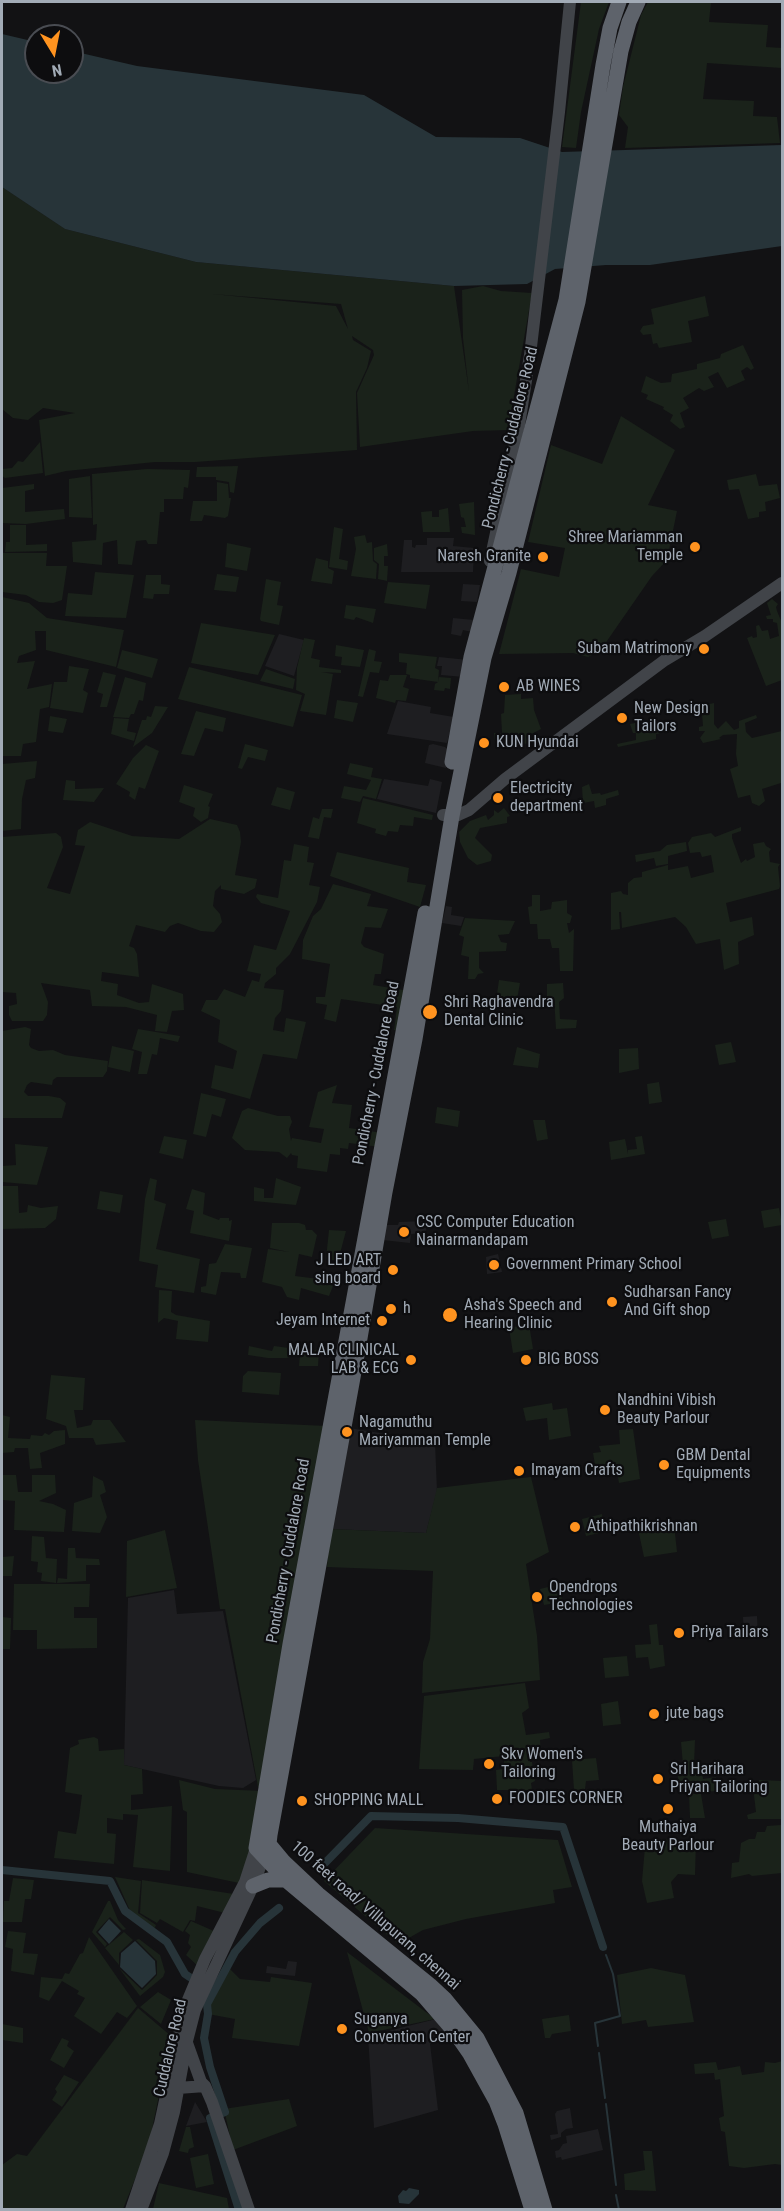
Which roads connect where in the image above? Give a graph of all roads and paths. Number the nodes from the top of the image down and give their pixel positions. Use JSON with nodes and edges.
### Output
{"nodes":[{"id":1,"x":570,"y":2,"type":"edge"},
{"id":2,"x":619,"y":2,"type":"edge"},
{"id":3,"x":638,"y":2,"type":"edge"},
{"id":4,"x":606,"y":97,"type":"junction"},
{"id":5,"x":572,"y":301,"type":"junction"},
{"id":6,"x":783,"y":583,"type":"edge"},
{"id":7,"x":488,"y":594,"type":"junction"},
{"id":8,"x":447,"y":816,"type":"junction"},
{"id":9,"x":262,"y":1847,"type":"junction"},
{"id":10,"x":286,"y":1880,"type":"junction"},
{"id":11,"x":253,"y":1886,"type":"junction"},
{"id":12,"x":328,"y":1909,"type":"junction"},
{"id":13,"x":210,"y":1961,"type":"junction"},
{"id":14,"x":184,"y":2032,"type":"junction"},
{"id":15,"x":206,"y":2086,"type":"junction"},
{"id":16,"x":178,"y":2088,"type":"junction"},
{"id":17,"x":130,"y":2210,"type":"edge"},
{"id":18,"x":141,"y":2210,"type":"edge"},
{"id":19,"x":249,"y":2210,"type":"edge"},
{"id":20,"x":532,"y":2210,"type":"edge"},
{"id":21,"x":545,"y":2210,"type":"edge"}],
"edges":[{"from":1,"to":7,"type":"main road"},
{"from":2,"to":4,"type":"highway"},
{"from":3,"to":4,"type":"highway"},
{"from":4,"to":5,"type":"highway"},
{"from":5,"to":7,"type":"highway","name":"Pondicherry - Cuddalore Road"},
{"from":5,"to":8,"type":"highway","name":"Pondicherry - Cuddalore Road"},
{"from":6,"to":8,"type":"main road"},
{"from":7,"to":8,"type":"highway","name":"Pondicherry - Cuddalore Road"},
{"from":8,"to":9,"type":"highway","name":"Pondicherry - Cuddalore Road"},
{"from":9,"to":10,"type":"highway","name":"100 feet road/ Villupuram, chennai"},
{"from":9,"to":11,"type":"main road","name":"Cuddalore Road"},
{"from":9,"to":12,"type":"highway","name":"100 feet road/ Villupuram, chennai"},
{"from":9,"to":13,"type":"main road","name":"Cuddalore Road"},
{"from":10,"to":11,"type":"highway"},
{"from":10,"to":12,"type":"highway","name":"100 feet road/ Villupuram, chennai"},
{"from":11,"to":13,"type":"main road","name":"Cuddalore Road"},
{"from":12,"to":20,"type":"highway","name":"100 feet road/ Villupuram, chennai"},
{"from":12,"to":21,"type":"highway","name":"100 feet road/ Villupuram, chennai"},
{"from":13,"to":14,"type":"main road","name":"Cuddalore Road"},
{"from":14,"to":15,"type":"main road"},
{"from":14,"to":16,"type":"main road","name":"Cuddalore Road"},
{"from":14,"to":17,"type":"main road","name":"Cuddalore Road"},
{"from":15,"to":16,"type":"main road"},
{"from":15,"to":19,"type":"main road"},
{"from":16,"to":18,"type":"main road","name":"Cuddalore Road"}]}
